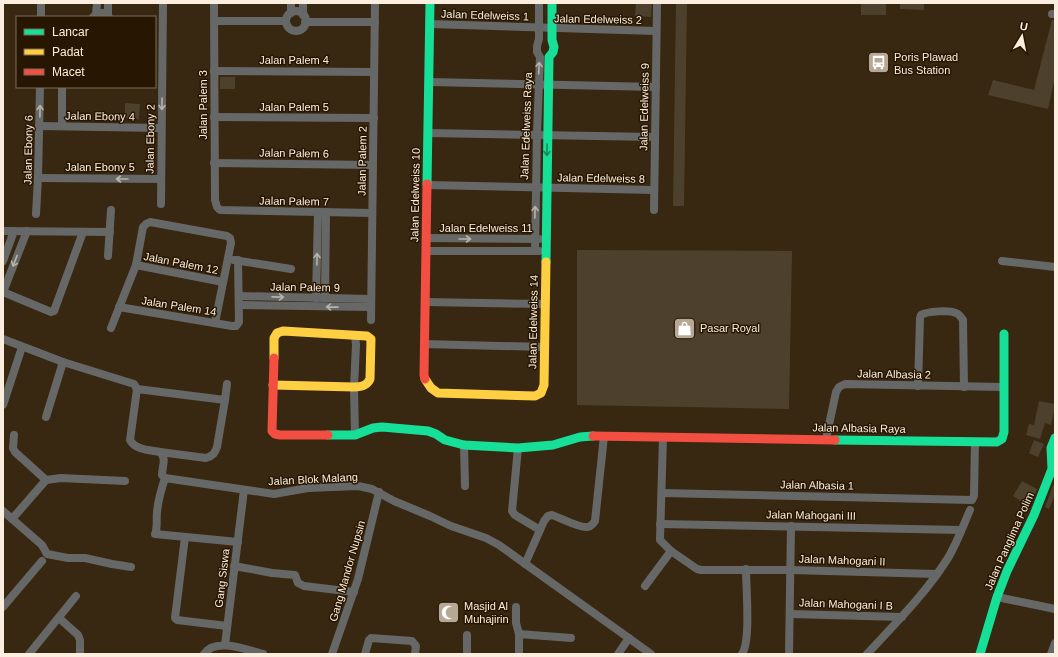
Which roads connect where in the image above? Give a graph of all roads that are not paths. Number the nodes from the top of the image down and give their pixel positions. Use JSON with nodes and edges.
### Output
{"nodes":[{"id":1,"x":42,"y":3,"type":"edge"},
{"id":2,"x":97,"y":3,"type":"edge"},
{"id":3,"x":108,"y":3,"type":"edge"},
{"id":4,"x":163,"y":3,"type":"edge"},
{"id":5,"x":214,"y":3,"type":"edge"},
{"id":6,"x":291,"y":3,"type":"edge"},
{"id":7,"x":303,"y":3,"type":"edge"},
{"id":8,"x":375,"y":3,"type":"edge"},
{"id":9,"x":430,"y":3,"type":"edge"},
{"id":10,"x":539,"y":3,"type":"edge"},
{"id":11,"x":552,"y":3,"type":"edge"},
{"id":12,"x":657,"y":5,"type":"dead end"},
{"id":13,"x":291,"y":13,"type":"junction"},
{"id":14,"x":95,"y":15,"type":"edge"},
{"id":15,"x":42,"y":16,"type":"edge"},
{"id":16,"x":108,"y":16,"type":"edge"},
{"id":17,"x":304,"y":18,"type":"junction"},
{"id":18,"x":214,"y":21,"type":"junction"},
{"id":19,"x":286,"y":21,"type":"junction"},
{"id":20,"x":375,"y":22,"type":"junction"},
{"id":21,"x":159,"y":23,"type":"edge"},
{"id":22,"x":430,"y":24,"type":"junction"},
{"id":23,"x":539,"y":28,"type":"junction"},
{"id":24,"x":552,"y":28,"type":"junction"},
{"id":25,"x":656,"y":31,"type":"junction"},
{"id":26,"x":214,"y":71,"type":"junction"},
{"id":27,"x":159,"y":72,"type":"edge"},
{"id":28,"x":374,"y":72,"type":"junction"},
{"id":29,"x":429,"y":82,"type":"junction"},
{"id":30,"x":539,"y":84,"type":"junction"},
{"id":31,"x":549,"y":84,"type":"junction"},
{"id":32,"x":656,"y":87,"type":"junction"},
{"id":33,"x":40,"y":88,"type":"edge"},
{"id":34,"x":62,"y":88,"type":"edge"},
{"id":35,"x":214,"y":117,"type":"junction"},
{"id":36,"x":374,"y":118,"type":"junction"},
{"id":37,"x":39,"y":126,"type":"junction"},
{"id":38,"x":62,"y":126,"type":"junction"},
{"id":39,"x":161,"y":128,"type":"junction"},
{"id":40,"x":428,"y":132,"type":"junction"},
{"id":41,"x":537,"y":134,"type":"junction"},
{"id":42,"x":548,"y":135,"type":"junction"},
{"id":43,"x":655,"y":137,"type":"junction"},
{"id":44,"x":214,"y":163,"type":"junction"},
{"id":45,"x":373,"y":165,"type":"junction"},
{"id":46,"x":38,"y":178,"type":"junction"},
{"id":47,"x":161,"y":179,"type":"junction"},
{"id":48,"x":427,"y":185,"type":"junction"},
{"id":49,"x":536,"y":188,"type":"junction"},
{"id":50,"x":547,"y":188,"type":"junction"},
{"id":51,"x":654,"y":190,"type":"junction"},
{"id":52,"x":161,"y":204,"type":"dead end"},
{"id":53,"x":217,"y":207,"type":"joint"},
{"id":54,"x":111,"y":210,"type":"dead end"},
{"id":55,"x":654,"y":210,"type":"dead end"},
{"id":56,"x":322,"y":212,"type":"junction"},
{"id":57,"x":372,"y":213,"type":"junction"},
{"id":58,"x":36,"y":214,"type":"dead end"},
{"id":59,"x":3,"y":231,"type":"edge"},
{"id":60,"x":14,"y":231,"type":"junction"},
{"id":61,"x":27,"y":231,"type":"junction"},
{"id":62,"x":83,"y":232,"type":"junction"},
{"id":63,"x":110,"y":232,"type":"junction"},
{"id":64,"x":426,"y":238,"type":"junction"},
{"id":65,"x":535,"y":239,"type":"junction"},
{"id":66,"x":546,"y":239,"type":"junction"},
{"id":67,"x":426,"y":251,"type":"junction"},
{"id":68,"x":535,"y":251,"type":"junction"},
{"id":69,"x":546,"y":251,"type":"junction"},
{"id":70,"x":108,"y":256,"type":"dead end"},
{"id":71,"x":228,"y":259,"type":"junction"},
{"id":72,"x":3,"y":260,"type":"edge"},
{"id":73,"x":238,"y":260,"type":"junction"},
{"id":74,"x":1002,"y":261,"type":"dead end"},
{"id":75,"x":136,"y":265,"type":"junction"},
{"id":76,"x":1055,"y":267,"type":"edge"},
{"id":77,"x":291,"y":269,"type":"dead end"},
{"id":78,"x":223,"y":282,"type":"junction"},
{"id":79,"x":5,"y":283,"type":"edge"},
{"id":80,"x":3,"y":292,"type":"edge"},
{"id":81,"x":238,"y":296,"type":"junction"},
{"id":82,"x":316,"y":298,"type":"junction"},
{"id":83,"x":325,"y":298,"type":"junction"},
{"id":84,"x":425,"y":302,"type":"junction"},
{"id":85,"x":371,"y":303,"type":"junction"},
{"id":86,"x":545,"y":304,"type":"junction"},
{"id":87,"x":238,"y":305,"type":"junction"},
{"id":88,"x":119,"y":307,"type":"junction"},
{"id":89,"x":371,"y":320,"type":"dead end"},
{"id":90,"x":215,"y":323,"type":"junction"},
{"id":91,"x":110,"y":328,"type":"dead end"},
{"id":92,"x":1004,"y":334,"type":"dead end"},
{"id":93,"x":355,"y":336,"type":"junction"},
{"id":94,"x":3,"y":339,"type":"edge"},
{"id":95,"x":424,"y":344,"type":"junction"},
{"id":96,"x":22,"y":347,"type":"junction"},
{"id":97,"x":544,"y":347,"type":"junction"},
{"id":98,"x":63,"y":362,"type":"junction"},
{"id":99,"x":227,"y":384,"type":"dead end"},
{"id":100,"x":273,"y":385,"type":"junction"},
{"id":101,"x":918,"y":386,"type":"junction"},
{"id":102,"x":964,"y":386,"type":"junction"},
{"id":103,"x":354,"y":387,"type":"junction"},
{"id":104,"x":1003,"y":387,"type":"junction"},
{"id":105,"x":137,"y":389,"type":"junction"},
{"id":106,"x":541,"y":393,"type":"joint"},
{"id":107,"x":225,"y":400,"type":"junction"},
{"id":108,"x":3,"y":405,"type":"edge"},
{"id":109,"x":46,"y":417,"type":"dead end"},
{"id":110,"x":14,"y":434,"type":"dead end"},
{"id":111,"x":355,"y":435,"type":"junction"},
{"id":112,"x":604,"y":436,"type":"junction"},
{"id":113,"x":663,"y":437,"type":"junction"},
{"id":114,"x":1055,"y":438,"type":"edge"},
{"id":115,"x":826,"y":439,"type":"junction"},
{"id":116,"x":975,"y":442,"type":"junction"},
{"id":117,"x":464,"y":445,"type":"junction"},
{"id":118,"x":518,"y":448,"type":"junction"},
{"id":119,"x":160,"y":452,"type":"junction"},
{"id":120,"x":165,"y":478,"type":"junction"},
{"id":121,"x":46,"y":480,"type":"junction"},
{"id":122,"x":125,"y":481,"type":"dead end"},
{"id":123,"x":465,"y":486,"type":"dead end"},
{"id":124,"x":244,"y":490,"type":"junction"},
{"id":125,"x":380,"y":492,"type":"junction"},
{"id":126,"x":662,"y":493,"type":"junction"},
{"id":127,"x":970,"y":510,"type":"dead end"},
{"id":128,"x":3,"y":511,"type":"edge"},
{"id":129,"x":12,"y":519,"type":"junction"},
{"id":130,"x":660,"y":524,"type":"junction"},
{"id":131,"x":791,"y":526,"type":"junction"},
{"id":132,"x":540,"y":530,"type":"junction"},
{"id":133,"x":961,"y":530,"type":"junction"},
{"id":134,"x":185,"y":537,"type":"junction"},
{"id":135,"x":238,"y":542,"type":"junction"},
{"id":136,"x":668,"y":549,"type":"junction"},
{"id":137,"x":42,"y":561,"type":"dead end"},
{"id":138,"x":525,"y":564,"type":"junction"},
{"id":139,"x":234,"y":566,"type":"junction"},
{"id":140,"x":131,"y":567,"type":"dead end"},
{"id":141,"x":746,"y":569,"type":"junction"},
{"id":142,"x":790,"y":570,"type":"junction"},
{"id":143,"x":938,"y":574,"type":"junction"},
{"id":144,"x":645,"y":586,"type":"dead end"},
{"id":145,"x":354,"y":592,"type":"junction"},
{"id":146,"x":76,"y":596,"type":"dead end"},
{"id":147,"x":997,"y":597,"type":"junction"},
{"id":148,"x":3,"y":607,"type":"edge"},
{"id":149,"x":516,"y":607,"type":"dead end"},
{"id":150,"x":1055,"y":609,"type":"edge"},
{"id":151,"x":790,"y":614,"type":"junction"},
{"id":152,"x":902,"y":617,"type":"junction"},
{"id":153,"x":58,"y":618,"type":"junction"},
{"id":154,"x":228,"y":626,"type":"junction"},
{"id":155,"x":519,"y":634,"type":"junction"},
{"id":156,"x":467,"y":635,"type":"dead end"},
{"id":157,"x":571,"y":638,"type":"dead end"},
{"id":158,"x":629,"y":638,"type":"junction"},
{"id":159,"x":1055,"y":643,"type":"edge"},
{"id":160,"x":225,"y":646,"type":"junction"},
{"id":161,"x":416,"y":650,"type":"edge"},
{"id":162,"x":29,"y":654,"type":"edge"},
{"id":163,"x":80,"y":654,"type":"edge"},
{"id":164,"x":204,"y":654,"type":"edge"},
{"id":165,"x":263,"y":654,"type":"edge"},
{"id":166,"x":332,"y":654,"type":"edge"},
{"id":167,"x":365,"y":654,"type":"edge"},
{"id":168,"x":467,"y":654,"type":"edge"},
{"id":169,"x":519,"y":654,"type":"edge"},
{"id":170,"x":618,"y":654,"type":"edge"},
{"id":171,"x":651,"y":654,"type":"edge"},
{"id":172,"x":742,"y":654,"type":"edge"},
{"id":173,"x":789,"y":654,"type":"edge"},
{"id":174,"x":867,"y":654,"type":"edge"},
{"id":175,"x":980,"y":654,"type":"edge"},
{"id":176,"x":1051,"y":654,"type":"edge"}],
"edges":[{"from":1,"to":15,"type":"street"},
{"from":2,"to":14,"type":"street"},
{"from":3,"to":16,"type":"street"},
{"from":4,"to":21,"type":"street","name":"Jalan Ebony 2"},
{"from":5,"to":18,"type":"street","name":"Jalan Palem 3"},
{"from":6,"to":13,"type":"street"},
{"from":7,"to":17,"type":"street"},
{"from":8,"to":20,"type":"street","name":"Jalan Palem 2"},
{"from":9,"to":22,"type":"street","name":"Jalan Edelweiss 10"},
{"from":10,"to":23,"type":"street","name":"Jalan Edelweiss Raya"},
{"from":11,"to":24,"type":"street","name":"Jalan Edelweiss Raya"},
{"from":12,"to":25,"type":"street","name":"Jalan Edelweiss 9"},
{"from":13,"to":17,"type":"street"},
{"from":13,"to":19,"type":"street"},
{"from":14,"to":16,"type":"street"},
{"from":17,"to":19,"type":"street"},
{"from":17,"to":20,"type":"street"},
{"from":18,"to":19,"type":"street"},
{"from":18,"to":26,"type":"street","name":"Jalan Palem 3"},
{"from":20,"to":28,"type":"street","name":"Jalan Palem 2"},
{"from":21,"to":27,"type":"street","name":"Jalan Ebony 2"},
{"from":22,"to":23,"type":"street","name":"Jalan Edelweiss 1"},
{"from":22,"to":29,"type":"street","name":"Jalan Edelweiss 10"},
{"from":23,"to":24,"type":"street","name":"Jalan Edelweiss 2"},
{"from":30,"to":23,"type":"street","name":"Jalan Edelweiss Raya","one_way":true},
{"from":24,"to":25,"type":"street","name":"Jalan Edelweiss 2"},
{"from":24,"to":31,"type":"street","name":"Jalan Edelweiss Raya"},
{"from":25,"to":32,"type":"street","name":"Jalan Edelweiss 9"},
{"from":26,"to":28,"type":"street","name":"Jalan Palem 4"},
{"from":26,"to":35,"type":"street","name":"Jalan Palem 3"},
{"from":27,"to":39,"type":"street","name":"Jalan Ebony 2","one_way":true},
{"from":28,"to":36,"type":"street","name":"Jalan Palem 2"},
{"from":29,"to":30,"type":"street"},
{"from":29,"to":40,"type":"street","name":"Jalan Edelweiss 10"},
{"from":30,"to":31,"type":"street"},
{"from":30,"to":41,"type":"street","name":"Jalan Edelweiss Raya"},
{"from":31,"to":32,"type":"street"},
{"from":31,"to":42,"type":"street","name":"Jalan Edelweiss Raya"},
{"from":32,"to":43,"type":"street","name":"Jalan Edelweiss 9"},
{"from":37,"to":33,"type":"street","name":"Jalan Ebony 6","one_way":true},
{"from":34,"to":38,"type":"street"},
{"from":35,"to":36,"type":"street","name":"Jalan Palem 5"},
{"from":35,"to":44,"type":"street","name":"Jalan Palem 3"},
{"from":36,"to":45,"type":"street","name":"Jalan Palem 2"},
{"from":37,"to":38,"type":"street","name":"Jalan Ebony 4"},
{"from":37,"to":46,"type":"street","name":"Jalan Ebony 6"},
{"from":38,"to":39,"type":"street","name":"Jalan Ebony 4"},
{"from":39,"to":47,"type":"street","name":"Jalan Ebony 2"},
{"from":40,"to":41,"type":"street"},
{"from":40,"to":48,"type":"street","name":"Jalan Edelweiss 10"},
{"from":41,"to":42,"type":"street"},
{"from":41,"to":49,"type":"street","name":"Jalan Edelweiss Raya"},
{"from":42,"to":43,"type":"street"},
{"from":42,"to":50,"type":"street","name":"Jalan Edelweiss Raya","one_way":true},
{"from":43,"to":51,"type":"street","name":"Jalan Edelweiss 9"},
{"from":44,"to":45,"type":"street","name":"Jalan Palem 6"},
{"from":44,"to":53,"type":"street","name":"Jalan Palem 3"},
{"from":45,"to":57,"type":"street","name":"Jalan Palem 2"},
{"from":47,"to":46,"type":"street","name":"Jalan Ebony 5","one_way":true},
{"from":46,"to":58,"type":"street","name":"Jalan Ebony 6"},
{"from":47,"to":52,"type":"street","name":"Jalan Ebony 2"},
{"from":48,"to":49,"type":"street","name":"Jalan Edelweiss 8"},
{"from":48,"to":64,"type":"street","name":"Jalan Edelweiss 10"},
{"from":49,"to":50,"type":"street","name":"Jalan Edelweiss 8"},
{"from":65,"to":49,"type":"street","name":"Jalan Edelweiss Raya","one_way":true},
{"from":50,"to":51,"type":"street","name":"Jalan Edelweiss 8"},
{"from":50,"to":66,"type":"street","name":"Jalan Edelweiss Raya"},
{"from":51,"to":55,"type":"street","name":"Jalan Edelweiss 9"},
{"from":53,"to":56,"type":"street","name":"Jalan Palem 7"},
{"from":54,"to":63,"type":"street"},
{"from":56,"to":57,"type":"street","name":"Jalan Palem 7"},
{"from":82,"to":56,"type":"street","one_way":true},
{"from":56,"to":83,"type":"street"},
{"from":57,"to":85,"type":"street","name":"Jalan Palem 2"},
{"from":59,"to":60,"type":"street"},
{"from":60,"to":61,"type":"street"},
{"from":60,"to":72,"type":"street"},
{"from":61,"to":62,"type":"street"},
{"from":61,"to":79,"type":"street","one_way":true},
{"from":62,"to":63,"type":"street"},
{"from":62,"to":80,"type":"street"},
{"from":63,"to":70,"type":"street"},
{"from":64,"to":65,"type":"street","name":"Jalan Edelweiss 11","one_way":true},
{"from":64,"to":67,"type":"street","name":"Jalan Edelweiss 10"},
{"from":65,"to":66,"type":"street","name":"Jalan Edelweiss 11"},
{"from":65,"to":68,"type":"street","name":"Jalan Edelweiss Raya"},
{"from":66,"to":69,"type":"street","name":"Jalan Edelweiss Raya"},
{"from":67,"to":68,"type":"street"},
{"from":67,"to":84,"type":"street","name":"Jalan Edelweiss 10"},
{"from":68,"to":69,"type":"street"},
{"from":69,"to":86,"type":"street","name":"Jalan Edelweiss 14"},
{"from":71,"to":73,"type":"street"},
{"from":71,"to":75,"type":"street"},
{"from":71,"to":78,"type":"street"},
{"from":73,"to":77,"type":"street"},
{"from":73,"to":81,"type":"street"},
{"from":74,"to":76,"type":"street"},
{"from":75,"to":78,"type":"street","name":"Jalan Palem 12"},
{"from":75,"to":88,"type":"street"},
{"from":78,"to":90,"type":"street"},
{"from":79,"to":80,"type":"street"},
{"from":81,"to":82,"type":"street","name":"Jalan Palem 9","one_way":true},
{"from":81,"to":87,"type":"street"},
{"from":82,"to":83,"type":"street","name":"Jalan Palem 9"},
{"from":83,"to":85,"type":"street","name":"Jalan Palem 9"},
{"from":84,"to":86,"type":"street"},
{"from":84,"to":95,"type":"street","name":"Jalan Edelweiss 10"},
{"from":85,"to":87,"type":"street","name":"Jalan Palem 9","one_way":true},
{"from":85,"to":89,"type":"street","name":"Jalan Palem 2"},
{"from":86,"to":97,"type":"street","name":"Jalan Edelweiss 14"},
{"from":87,"to":90,"type":"street","name":"Jalan Palem 14"},
{"from":88,"to":90,"type":"street","name":"Jalan Palem 14"},
{"from":88,"to":91,"type":"street"},
{"from":92,"to":104,"type":"street"},
{"from":93,"to":100,"type":"street"},
{"from":93,"to":103,"type":"street"},
{"from":93,"to":103,"type":"street"},
{"from":94,"to":96,"type":"street"},
{"from":95,"to":97,"type":"street"},
{"from":95,"to":106,"type":"street","name":"Jalan Edelweiss 10"},
{"from":96,"to":98,"type":"street"},
{"from":96,"to":108,"type":"street"},
{"from":97,"to":106,"type":"street","name":"Jalan Edelweiss 14"},
{"from":98,"to":105,"type":"street"},
{"from":98,"to":109,"type":"street"},
{"from":99,"to":107,"type":"street"},
{"from":100,"to":103,"type":"street"},
{"from":100,"to":111,"type":"street","name":"Jalan Albasia Raya"},
{"from":101,"to":102,"type":"street","name":"Jalan Albasia 2"},
{"from":101,"to":102,"type":"street"},
{"from":101,"to":115,"type":"street","name":"Jalan Albasia 2"},
{"from":102,"to":104,"type":"street","name":"Jalan Albasia 2"},
{"from":103,"to":111,"type":"street"},
{"from":104,"to":116,"type":"street","name":"Jalan Albasia Raya"},
{"from":105,"to":107,"type":"street"},
{"from":105,"to":119,"type":"street"},
{"from":107,"to":119,"type":"street"},
{"from":110,"to":121,"type":"street"},
{"from":111,"to":117,"type":"street","name":"Jalan Albasia Raya"},
{"from":112,"to":113,"type":"street","name":"Jalan Albasia Raya"},
{"from":112,"to":118,"type":"street","name":"Jalan Albasia Raya"},
{"from":112,"to":132,"type":"street"},
{"from":113,"to":115,"type":"street","name":"Jalan Albasia Raya"},
{"from":113,"to":126,"type":"street"},
{"from":114,"to":147,"type":"street","name":"Jalan Panglima Polim"},
{"from":115,"to":116,"type":"street","name":"Jalan Albasia Raya"},
{"from":116,"to":126,"type":"street","name":"Jalan Albasia 1"},
{"from":117,"to":118,"type":"street","name":"Jalan Albasia Raya"},
{"from":117,"to":123,"type":"street"},
{"from":118,"to":132,"type":"street"},
{"from":119,"to":120,"type":"street"},
{"from":120,"to":124,"type":"street","name":"Jalan Blok Malang"},
{"from":120,"to":134,"type":"street"},
{"from":121,"to":122,"type":"street"},
{"from":121,"to":129,"type":"street"},
{"from":124,"to":125,"type":"street","name":"Jalan Blok Malang"},
{"from":124,"to":135,"type":"street","name":"Gang Siswa"},
{"from":125,"to":138,"type":"street","name":"Jalan Blok Malang"},
{"from":125,"to":145,"type":"street","name":"Gang Mandor Nupsin"},
{"from":126,"to":130,"type":"street"},
{"from":127,"to":133,"type":"street"},
{"from":128,"to":129,"type":"street"},
{"from":129,"to":140,"type":"street"},
{"from":130,"to":131,"type":"street","name":"Jalan Mahogani III"},
{"from":130,"to":136,"type":"street"},
{"from":131,"to":133,"type":"street","name":"Jalan Mahogani III"},
{"from":131,"to":142,"type":"street"},
{"from":132,"to":138,"type":"street"},
{"from":133,"to":143,"type":"street"},
{"from":134,"to":135,"type":"street"},
{"from":134,"to":154,"type":"street"},
{"from":135,"to":139,"type":"street","name":"Gang Siswa"},
{"from":136,"to":141,"type":"street","name":"Jalan Mahogani II"},
{"from":136,"to":144,"type":"street"},
{"from":137,"to":148,"type":"street"},
{"from":138,"to":158,"type":"street","name":"Jalan Blok Malang"},
{"from":139,"to":145,"type":"street"},
{"from":139,"to":154,"type":"street","name":"Gang Siswa"},
{"from":141,"to":142,"type":"street","name":"Jalan Mahogani II"},
{"from":141,"to":172,"type":"street"},
{"from":142,"to":143,"type":"street","name":"Jalan Mahogani II"},
{"from":142,"to":151,"type":"street"},
{"from":143,"to":152,"type":"street"},
{"from":145,"to":166,"type":"street","name":"Gang Mandor Nupsin"},
{"from":146,"to":153,"type":"street"},
{"from":147,"to":150,"type":"street"},
{"from":147,"to":175,"type":"street","name":"Jalan Panglima Polim"},
{"from":149,"to":155,"type":"street"},
{"from":151,"to":152,"type":"street","name":"Jalan Mahogani I B"},
{"from":151,"to":173,"type":"street"},
{"from":152,"to":174,"type":"street"},
{"from":153,"to":162,"type":"street"},
{"from":153,"to":163,"type":"street"},
{"from":154,"to":160,"type":"street","name":"Gang Siswa"},
{"from":155,"to":157,"type":"street"},
{"from":155,"to":169,"type":"street"},
{"from":156,"to":168,"type":"street"},
{"from":158,"to":170,"type":"street"},
{"from":158,"to":171,"type":"street","name":"Jalan Blok Malang"},
{"from":159,"to":176,"type":"street"},
{"from":160,"to":164,"type":"street"},
{"from":160,"to":165,"type":"street"},
{"from":161,"to":167,"type":"street"}]}
